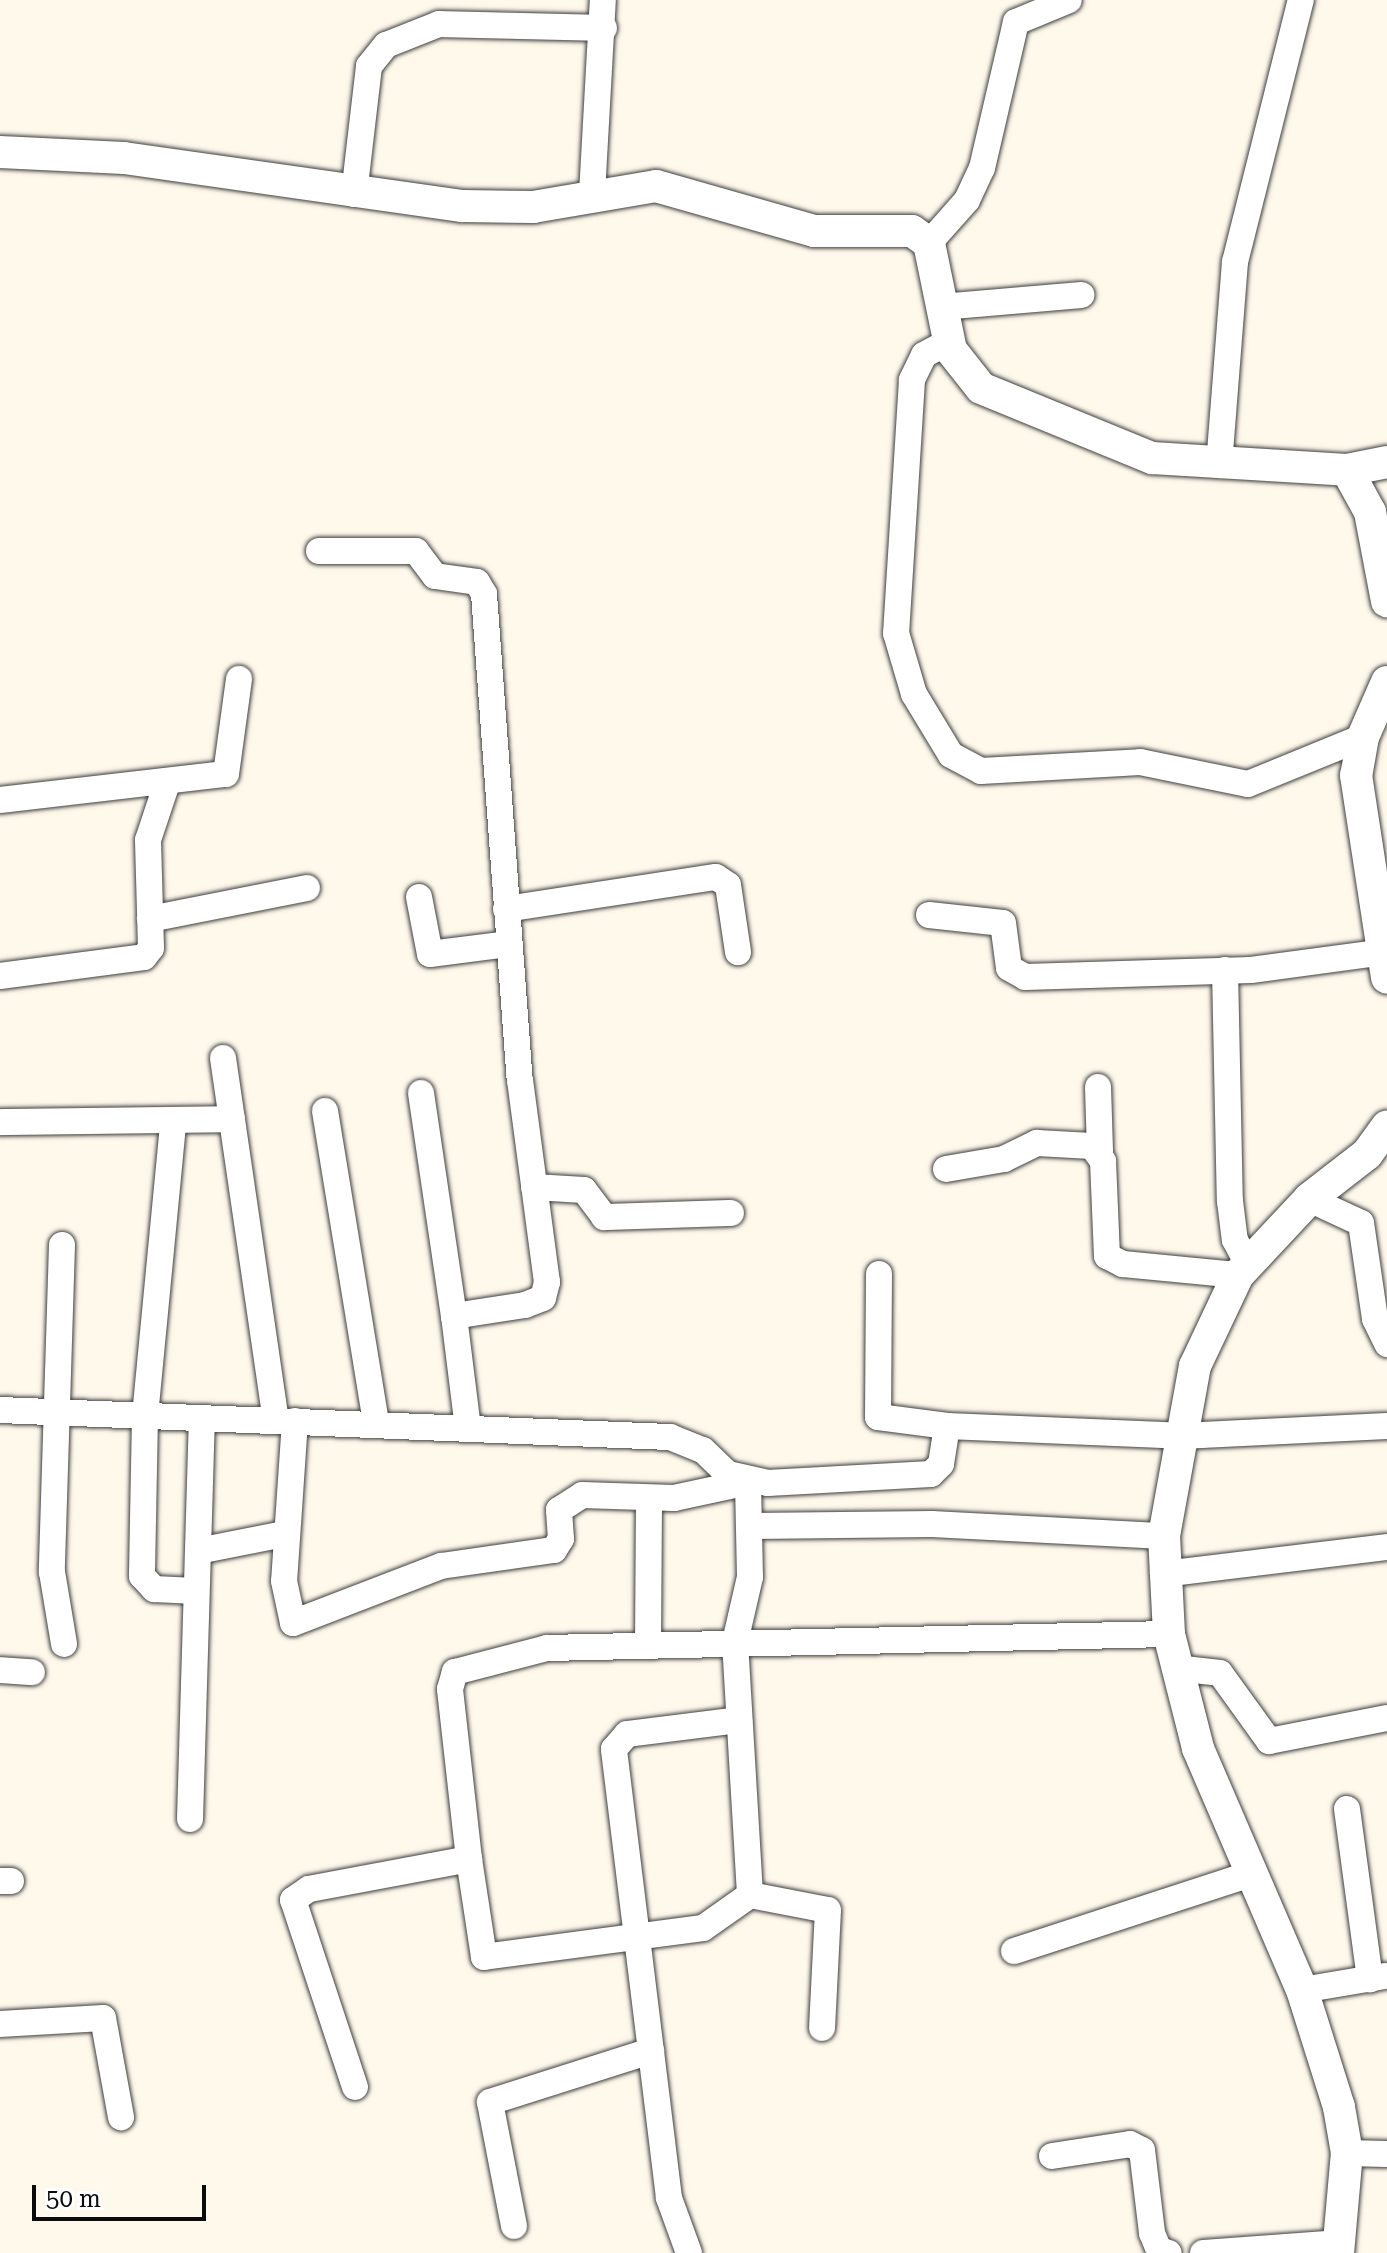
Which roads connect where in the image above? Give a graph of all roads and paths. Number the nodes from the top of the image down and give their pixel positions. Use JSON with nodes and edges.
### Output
{"nodes":[{"id":1,"x":603,"y":0,"type":"edge"},
{"id":2,"x":1069,"y":0,"type":"edge"},
{"id":3,"x":1301,"y":0,"type":"edge"},
{"id":4,"x":604,"y":28,"type":"junction"},
{"id":5,"x":0,"y":152,"type":"edge"},
{"id":6,"x":354,"y":194,"type":"junction"},
{"id":7,"x":592,"y":194,"type":"junction"},
{"id":8,"x":929,"y":243,"type":"junction"},
{"id":9,"x":1081,"y":295,"type":"dead end"},
{"id":10,"x":941,"y":307,"type":"junction"},
{"id":11,"x":948,"y":342,"type":"junction"},
{"id":12,"x":1387,"y":462,"type":"edge"},
{"id":13,"x":1219,"y":465,"type":"junction"},
{"id":14,"x":1347,"y":470,"type":"junction"},
{"id":15,"x":319,"y":551,"type":"dead end"},
{"id":16,"x":1387,"y":601,"type":"edge"},
{"id":17,"x":239,"y":679,"type":"dead end"},
{"id":18,"x":1387,"y":682,"type":"edge"},
{"id":19,"x":1363,"y":737,"type":"junction"},
{"id":20,"x":167,"y":783,"type":"junction"},
{"id":21,"x":0,"y":800,"type":"edge"},
{"id":22,"x":307,"y":888,"type":"dead end"},
{"id":23,"x":419,"y":897,"type":"dead end"},
{"id":24,"x":1383,"y":899,"type":"edge"},
{"id":25,"x":506,"y":909,"type":"junction"},
{"id":26,"x":929,"y":915,"type":"dead end"},
{"id":27,"x":150,"y":919,"type":"junction"},
{"id":28,"x":509,"y":944,"type":"junction"},
{"id":29,"x":738,"y":952,"type":"dead end"},
{"id":30,"x":1386,"y":965,"type":"edge"},
{"id":31,"x":1225,"y":970,"type":"junction"},
{"id":32,"x":0,"y":976,"type":"edge"},
{"id":33,"x":223,"y":1058,"type":"dead end"},
{"id":34,"x":1098,"y":1087,"type":"dead end"},
{"id":35,"x":421,"y":1093,"type":"dead end"},
{"id":36,"x":325,"y":1111,"type":"dead end"},
{"id":37,"x":232,"y":1119,"type":"junction"},
{"id":38,"x":0,"y":1122,"type":"edge"},
{"id":39,"x":173,"y":1125,"type":"junction"},
{"id":40,"x":1387,"y":1126,"type":"edge"},
{"id":41,"x":1100,"y":1152,"type":"junction"},
{"id":42,"x":946,"y":1169,"type":"dead end"},
{"id":43,"x":534,"y":1187,"type":"junction"},
{"id":44,"x":1309,"y":1199,"type":"junction"},
{"id":45,"x":731,"y":1213,"type":"dead end"},
{"id":46,"x":1374,"y":1224,"type":"edge"},
{"id":47,"x":62,"y":1245,"type":"dead end"},
{"id":48,"x":1242,"y":1269,"type":"junction"},
{"id":49,"x":879,"y":1274,"type":"dead end"},
{"id":50,"x":454,"y":1316,"type":"junction"},
{"id":51,"x":1387,"y":1344,"type":"edge"},
{"id":52,"x":0,"y":1410,"type":"edge"},
{"id":53,"x":55,"y":1413,"type":"junction"},
{"id":54,"x":145,"y":1416,"type":"junction"},
{"id":55,"x":202,"y":1419,"type":"junction"},
{"id":56,"x":286,"y":1420,"type":"junction"},
{"id":57,"x":376,"y":1424,"type":"junction"},
{"id":58,"x":947,"y":1426,"type":"junction"},
{"id":59,"x":1387,"y":1426,"type":"edge"},
{"id":60,"x":468,"y":1428,"type":"junction"},
{"id":61,"x":1181,"y":1436,"type":"junction"},
{"id":62,"x":748,"y":1482,"type":"junction"},
{"id":63,"x":649,"y":1498,"type":"junction"},
{"id":64,"x":751,"y":1526,"type":"junction"},
{"id":65,"x":285,"y":1534,"type":"junction"},
{"id":66,"x":1164,"y":1536,"type":"junction"},
{"id":67,"x":1387,"y":1547,"type":"edge"},
{"id":68,"x":198,"y":1551,"type":"junction"},
{"id":69,"x":1163,"y":1574,"type":"junction"},
{"id":70,"x":196,"y":1591,"type":"junction"},
{"id":71,"x":1169,"y":1634,"type":"junction"},
{"id":72,"x":735,"y":1642,"type":"junction"},
{"id":73,"x":64,"y":1644,"type":"dead end"},
{"id":74,"x":648,"y":1644,"type":"junction"},
{"id":75,"x":1175,"y":1668,"type":"junction"},
{"id":76,"x":0,"y":1670,"type":"edge"},
{"id":77,"x":32,"y":1672,"type":"dead end"},
{"id":78,"x":1387,"y":1718,"type":"edge"},
{"id":79,"x":739,"y":1720,"type":"junction"},
{"id":80,"x":1347,"y":1809,"type":"dead end"},
{"id":81,"x":190,"y":1819,"type":"dead end"},
{"id":82,"x":469,"y":1859,"type":"junction"},
{"id":83,"x":1248,"y":1875,"type":"junction"},
{"id":84,"x":750,"y":1895,"type":"junction"},
{"id":85,"x":637,"y":1938,"type":"junction"},
{"id":86,"x":1014,"y":1951,"type":"dead end"},
{"id":87,"x":1378,"y":1977,"type":"edge"},
{"id":88,"x":1302,"y":1990,"type":"junction"},
{"id":89,"x":0,"y":2024,"type":"edge"},
{"id":90,"x":822,"y":2028,"type":"dead end"},
{"id":91,"x":651,"y":2051,"type":"junction"},
{"id":92,"x":355,"y":2087,"type":"dead end"},
{"id":93,"x":121,"y":2117,"type":"dead end"},
{"id":94,"x":1347,"y":2153,"type":"junction"},
{"id":95,"x":1387,"y":2154,"type":"edge"},
{"id":96,"x":1052,"y":2156,"type":"dead end"},
{"id":97,"x":514,"y":2226,"type":"dead end"},
{"id":98,"x":1338,"y":2248,"type":"edge"},
{"id":99,"x":1156,"y":2252,"type":"edge"},
{"id":100,"x":689,"y":2253,"type":"edge"},
{"id":101,"x":1203,"y":2253,"type":"edge"}],
"edges":[{"from":1,"to":4,"type":"street"},
{"from":2,"to":8,"type":"street"},
{"from":3,"to":13,"type":"street"},
{"from":4,"to":6,"type":"street"},
{"from":4,"to":7,"type":"street"},
{"from":5,"to":6,"type":"street"},
{"from":6,"to":7,"type":"street"},
{"from":7,"to":8,"type":"street"},
{"from":8,"to":10,"type":"street"},
{"from":9,"to":10,"type":"street"},
{"from":10,"to":11,"type":"street"},
{"from":11,"to":13,"type":"street"},
{"from":11,"to":19,"type":"street"},
{"from":12,"to":14,"type":"street"},
{"from":13,"to":14,"type":"street"},
{"from":14,"to":16,"type":"street"},
{"from":15,"to":25,"type":"street"},
{"from":17,"to":20,"type":"street"},
{"from":18,"to":19,"type":"street"},
{"from":19,"to":24,"type":"street"},
{"from":20,"to":21,"type":"street"},
{"from":20,"to":27,"type":"street"},
{"from":22,"to":27,"type":"street"},
{"from":23,"to":28,"type":"street"},
{"from":24,"to":30,"type":"street"},
{"from":25,"to":28,"type":"street"},
{"from":25,"to":29,"type":"street"},
{"from":26,"to":31,"type":"street"},
{"from":27,"to":32,"type":"street"},
{"from":28,"to":43,"type":"street"},
{"from":30,"to":31,"type":"street"},
{"from":31,"to":48,"type":"street"},
{"from":33,"to":37,"type":"street"},
{"from":34,"to":41,"type":"street"},
{"from":35,"to":50,"type":"street"},
{"from":36,"to":57,"type":"street"},
{"from":37,"to":39,"type":"street"},
{"from":37,"to":56,"type":"street"},
{"from":38,"to":39,"type":"street"},
{"from":39,"to":54,"type":"street"},
{"from":40,"to":44,"type":"street"},
{"from":41,"to":42,"type":"street"},
{"from":41,"to":48,"type":"street"},
{"from":43,"to":45,"type":"street"},
{"from":43,"to":50,"type":"street"},
{"from":44,"to":46,"type":"street"},
{"from":44,"to":48,"type":"street"},
{"from":46,"to":51,"type":"street"},
{"from":47,"to":53,"type":"street"},
{"from":48,"to":61,"type":"street"},
{"from":49,"to":58,"type":"street"},
{"from":50,"to":60,"type":"street"},
{"from":52,"to":53,"type":"street"},
{"from":53,"to":54,"type":"street"},
{"from":53,"to":73,"type":"street"},
{"from":54,"to":55,"type":"street"},
{"from":54,"to":70,"type":"street"},
{"from":55,"to":56,"type":"street"},
{"from":55,"to":68,"type":"street"},
{"from":56,"to":57,"type":"street"},
{"from":56,"to":65,"type":"street"},
{"from":57,"to":60,"type":"street"},
{"from":58,"to":61,"type":"street"},
{"from":58,"to":62,"type":"street"},
{"from":59,"to":61,"type":"street"},
{"from":60,"to":62,"type":"street"},
{"from":61,"to":66,"type":"street"},
{"from":62,"to":63,"type":"street"},
{"from":62,"to":64,"type":"street"},
{"from":63,"to":65,"type":"street"},
{"from":63,"to":74,"type":"street"},
{"from":64,"to":66,"type":"street"},
{"from":64,"to":72,"type":"street"},
{"from":65,"to":68,"type":"street"},
{"from":66,"to":69,"type":"street"},
{"from":67,"to":69,"type":"street"},
{"from":68,"to":70,"type":"street"},
{"from":69,"to":71,"type":"street"},
{"from":70,"to":81,"type":"street"},
{"from":71,"to":72,"type":"street"},
{"from":71,"to":75,"type":"street"},
{"from":72,"to":74,"type":"street"},
{"from":72,"to":79,"type":"street"},
{"from":74,"to":82,"type":"street"},
{"from":75,"to":78,"type":"street"},
{"from":75,"to":83,"type":"street"},
{"from":76,"to":77,"type":"street"},
{"from":79,"to":84,"type":"street"},
{"from":79,"to":85,"type":"street"},
{"from":80,"to":87,"type":"street"},
{"from":82,"to":85,"type":"street"},
{"from":82,"to":92,"type":"street"},
{"from":83,"to":86,"type":"street"},
{"from":83,"to":88,"type":"street"},
{"from":84,"to":85,"type":"street"},
{"from":84,"to":90,"type":"street"},
{"from":85,"to":91,"type":"street"},
{"from":87,"to":88,"type":"street"},
{"from":88,"to":94,"type":"street"},
{"from":89,"to":93,"type":"street"},
{"from":91,"to":97,"type":"street"},
{"from":91,"to":100,"type":"street"},
{"from":94,"to":95,"type":"street"},
{"from":94,"to":98,"type":"street"},
{"from":96,"to":99,"type":"street"},
{"from":98,"to":101,"type":"street"}]}
